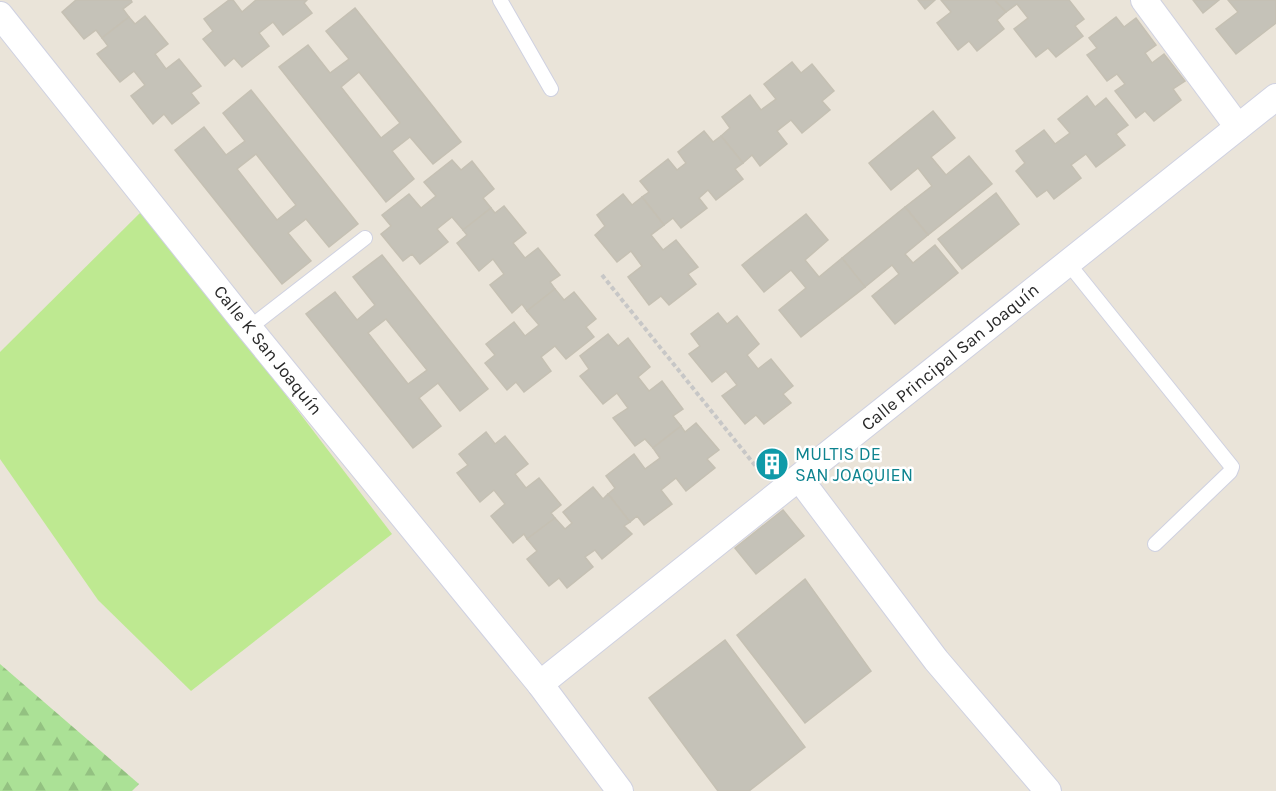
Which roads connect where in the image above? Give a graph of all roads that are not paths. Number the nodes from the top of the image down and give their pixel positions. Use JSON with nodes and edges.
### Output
{"nodes":[{"id":1,"x":500,"y":0,"type":"edge"},
{"id":2,"x":1144,"y":0,"type":"edge"},
{"id":3,"x":0,"y":15,"type":"edge"},
{"id":4,"x":551,"y":89,"type":"dead end"},
{"id":5,"x":1276,"y":97,"type":"edge"},
{"id":6,"x":1238,"y":128,"type":"junction"},
{"id":7,"x":365,"y":238,"type":"dead end"},
{"id":8,"x":1068,"y":263,"type":"junction"},
{"id":9,"x":249,"y":328,"type":"junction"},
{"id":10,"x":799,"y":478,"type":"junction"},
{"id":11,"x":1155,"y":544,"type":"dead end"},
{"id":12,"x":540,"y":684,"type":"junction"},
{"id":13,"x":620,"y":791,"type":"edge"},
{"id":14,"x":1048,"y":791,"type":"edge"}],
"edges":[{"from":1,"to":4,"type":"lane"},
{"from":2,"to":6,"type":"street"},
{"from":3,"to":9,"type":"street","name":"Calle K San Joaquín"},
{"from":5,"to":6,"type":"street","name":"Calle Principal San Joaquín"},
{"from":6,"to":8,"type":"street","name":"Calle Principal San Joaquín"},
{"from":7,"to":9,"type":"lane"},
{"from":8,"to":10,"type":"street","name":"Calle Principal San Joaquín"},
{"from":8,"to":11,"type":"lane"},
{"from":9,"to":12,"type":"street","name":"Calle K San Joaquín"},
{"from":10,"to":12,"type":"street","name":"Calle Principal San Joaquín"},
{"from":10,"to":14,"type":"street"},
{"from":12,"to":13,"type":"street","name":"Calle K San Joaquín"}]}
